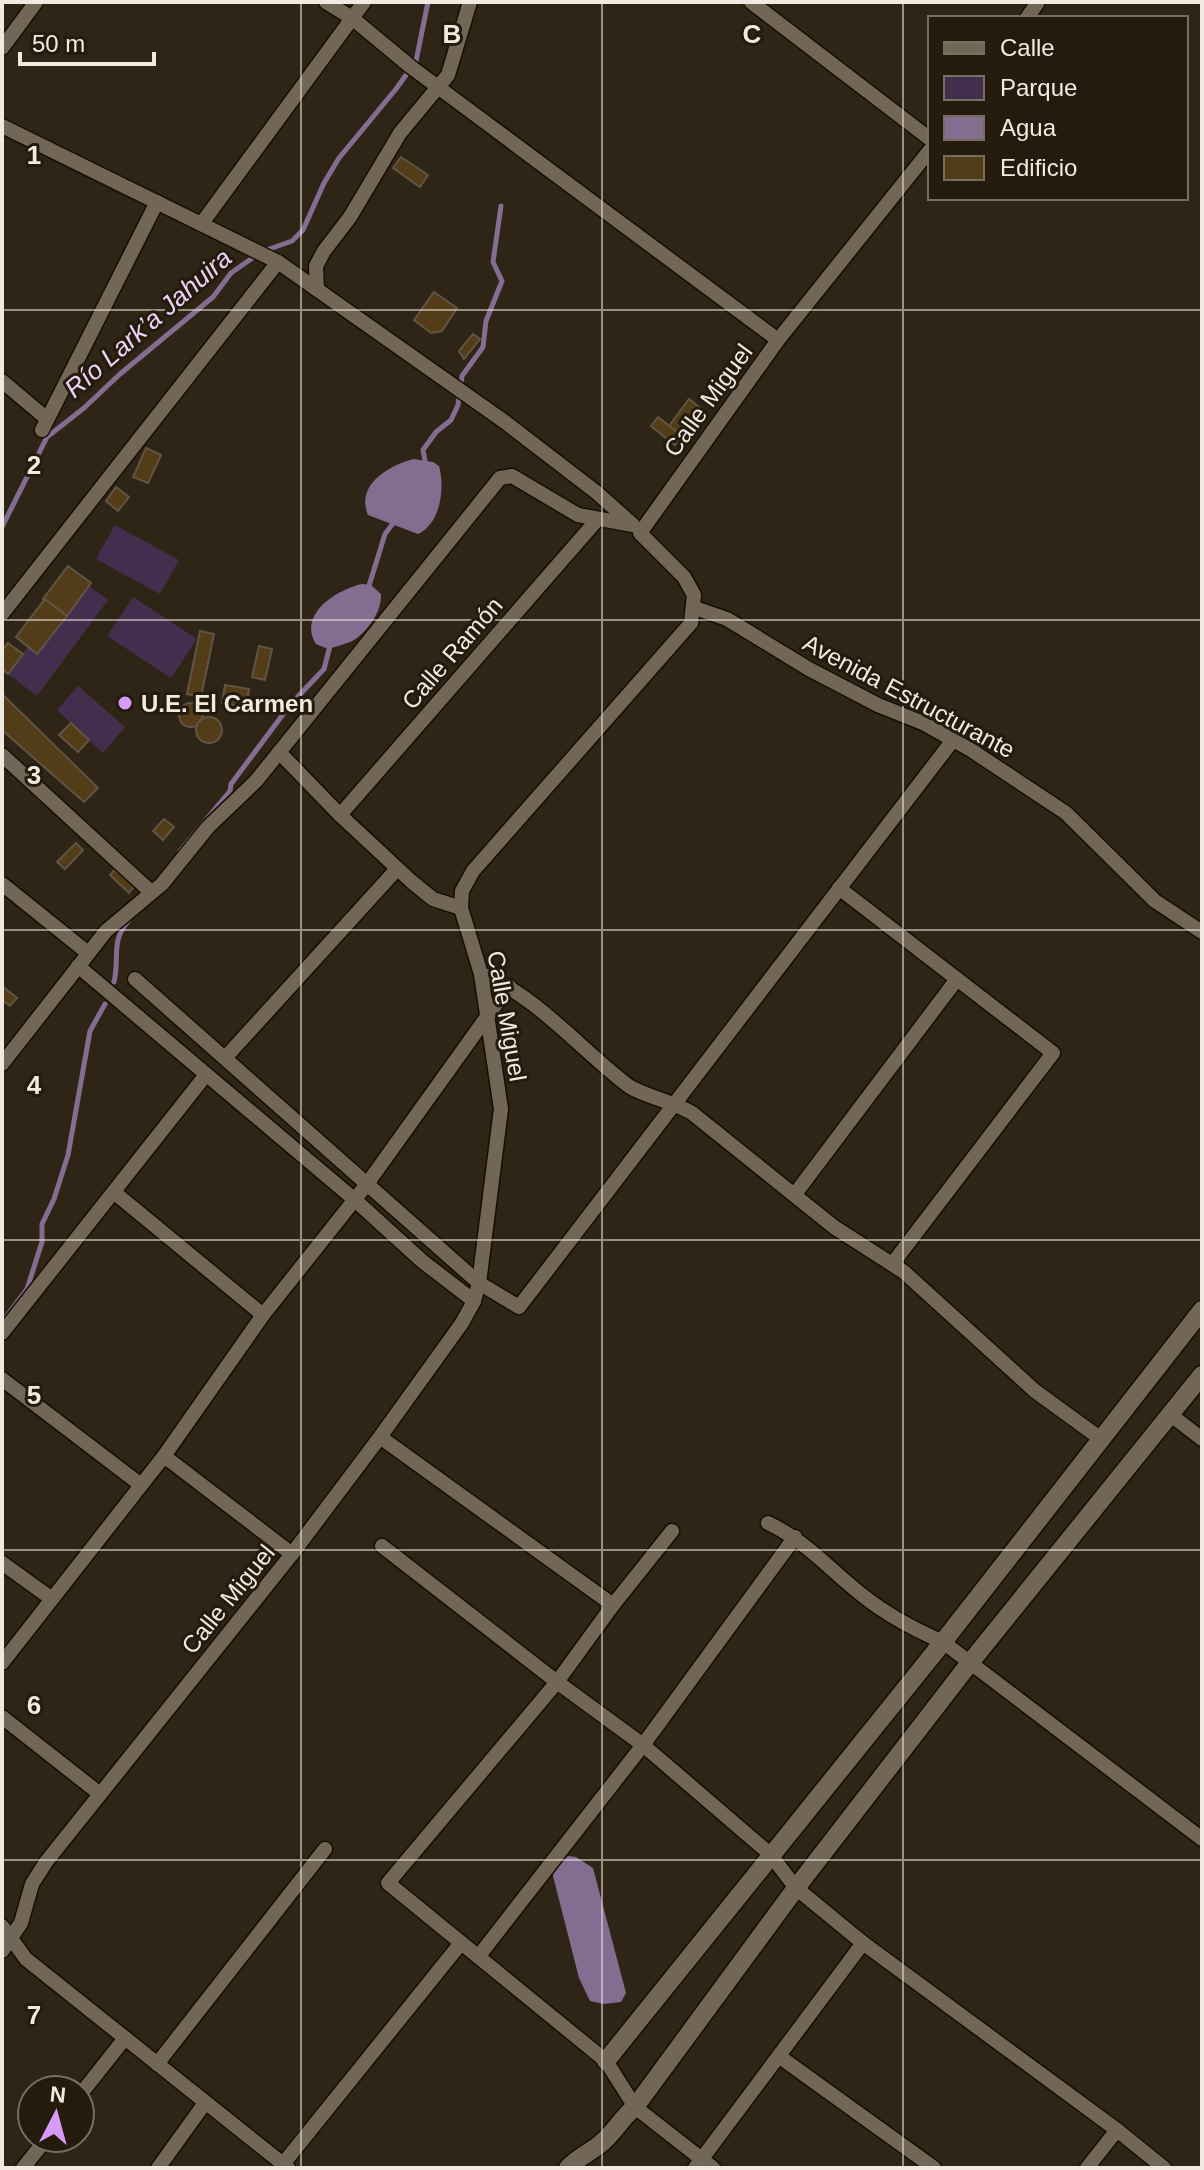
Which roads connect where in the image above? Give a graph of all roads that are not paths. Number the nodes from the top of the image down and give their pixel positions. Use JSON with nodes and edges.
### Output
{"nodes":[{"id":1,"x":36,"y":2,"type":"edge"},
{"id":2,"x":364,"y":2,"type":"edge"},
{"id":3,"x":470,"y":2,"type":"edge"},
{"id":4,"x":751,"y":2,"type":"edge"},
{"id":5,"x":333,"y":4,"type":"edge"},
{"id":6,"x":352,"y":18,"type":"junction"},
{"id":7,"x":2,"y":48,"type":"edge"},
{"id":8,"x":437,"y":87,"type":"junction"},
{"id":9,"x":2,"y":126,"type":"edge"},
{"id":10,"x":928,"y":137,"type":"edge"},
{"id":11,"x":928,"y":152,"type":"edge"},
{"id":12,"x":157,"y":202,"type":"junction"},
{"id":13,"x":202,"y":223,"type":"junction"},
{"id":14,"x":278,"y":262,"type":"junction"},
{"id":15,"x":317,"y":289,"type":"junction"},
{"id":16,"x":778,"y":340,"type":"junction"},
{"id":17,"x":2,"y":381,"type":"edge"},
{"id":18,"x":597,"y":520,"type":"junction"},
{"id":19,"x":637,"y":529,"type":"junction"},
{"id":20,"x":695,"y":608,"type":"junction"},
{"id":21,"x":2,"y":614,"type":"edge"},
{"id":22,"x":953,"y":740,"type":"junction"},
{"id":23,"x":279,"y":752,"type":"junction"},
{"id":24,"x":2,"y":755,"type":"edge"},
{"id":25,"x":340,"y":815,"type":"junction"},
{"id":26,"x":397,"y":869,"type":"junction"},
{"id":27,"x":2,"y":884,"type":"edge"},
{"id":28,"x":839,"y":888,"type":"junction"},
{"id":29,"x":151,"y":892,"type":"junction"},
{"id":30,"x":461,"y":908,"type":"junction"},
{"id":31,"x":1202,"y":932,"type":"edge"},
{"id":32,"x":88,"y":953,"type":"junction"},
{"id":33,"x":78,"y":966,"type":"junction"},
{"id":34,"x":481,"y":974,"type":"junction"},
{"id":35,"x":135,"y":979,"type":"dead end"},
{"id":36,"x":957,"y":979,"type":"junction"},
{"id":37,"x":509,"y":986,"type":"junction"},
{"id":38,"x":487,"y":1016,"type":"junction"},
{"id":39,"x":225,"y":1058,"type":"junction"},
{"id":40,"x":2,"y":1064,"type":"edge"},
{"id":41,"x":205,"y":1076,"type":"junction"},
{"id":42,"x":674,"y":1104,"type":"junction"},
{"id":43,"x":367,"y":1184,"type":"junction"},
{"id":44,"x":115,"y":1193,"type":"junction"},
{"id":45,"x":795,"y":1194,"type":"junction"},
{"id":46,"x":355,"y":1200,"type":"junction"},
{"id":47,"x":893,"y":1263,"type":"junction"},
{"id":48,"x":479,"y":1283,"type":"junction"},
{"id":49,"x":474,"y":1301,"type":"junction"},
{"id":50,"x":1202,"y":1310,"type":"edge"},
{"id":51,"x":263,"y":1315,"type":"junction"},
{"id":52,"x":2,"y":1333,"type":"edge"},
{"id":53,"x":1202,"y":1375,"type":"edge"},
{"id":54,"x":2,"y":1379,"type":"edge"},
{"id":55,"x":1171,"y":1415,"type":"junction"},
{"id":56,"x":380,"y":1437,"type":"junction"},
{"id":57,"x":1101,"y":1439,"type":"junction"},
{"id":58,"x":1202,"y":1439,"type":"edge"},
{"id":59,"x":164,"y":1456,"type":"junction"},
{"id":60,"x":141,"y":1485,"type":"junction"},
{"id":61,"x":768,"y":1523,"type":"dead end"},
{"id":62,"x":672,"y":1531,"type":"dead end"},
{"id":63,"x":795,"y":1537,"type":"junction"},
{"id":64,"x":382,"y":1546,"type":"dead end"},
{"id":65,"x":292,"y":1554,"type":"junction"},
{"id":66,"x":2,"y":1563,"type":"edge"},
{"id":67,"x":52,"y":1599,"type":"junction"},
{"id":68,"x":613,"y":1605,"type":"junction"},
{"id":69,"x":943,"y":1642,"type":"junction"},
{"id":70,"x":2,"y":1663,"type":"edge"},
{"id":71,"x":969,"y":1664,"type":"junction"},
{"id":72,"x":557,"y":1682,"type":"junction"},
{"id":73,"x":2,"y":1717,"type":"edge"},
{"id":74,"x":643,"y":1745,"type":"junction"},
{"id":75,"x":100,"y":1794,"type":"junction"},
{"id":76,"x":1202,"y":1839,"type":"edge"},
{"id":77,"x":325,"y":1849,"type":"dead end"},
{"id":78,"x":770,"y":1854,"type":"junction"},
{"id":79,"x":796,"y":1888,"type":"junction"},
{"id":80,"x":2,"y":1926,"type":"edge"},
{"id":81,"x":461,"y":1943,"type":"junction"},
{"id":82,"x":863,"y":1943,"type":"junction"},
{"id":83,"x":7,"y":1945,"type":"edge"},
{"id":84,"x":478,"y":1957,"type":"junction"},
{"id":85,"x":125,"y":2038,"type":"junction"},
{"id":86,"x":780,"y":2057,"type":"junction"},
{"id":87,"x":606,"y":2061,"type":"junction"},
{"id":88,"x":157,"y":2064,"type":"junction"},
{"id":89,"x":96,"y":2075,"type":"edge"},
{"id":90,"x":205,"y":2103,"type":"junction"},
{"id":91,"x":635,"y":2107,"type":"junction"},
{"id":92,"x":1117,"y":2130,"type":"junction"},
{"id":93,"x":703,"y":2165,"type":"edge"},
{"id":94,"x":286,"y":2166,"type":"edge"},
{"id":95,"x":158,"y":2168,"type":"edge"},
{"id":96,"x":568,"y":2168,"type":"edge"},
{"id":97,"x":934,"y":2168,"type":"edge"},
{"id":98,"x":1087,"y":2168,"type":"edge"},
{"id":99,"x":1164,"y":2168,"type":"edge"}],
"edges":[{"from":1,"to":7,"type":"street"},
{"from":2,"to":6,"type":"street"},
{"from":3,"to":8,"type":"street"},
{"from":4,"to":10,"type":"street"},
{"from":5,"to":6,"type":"street"},
{"from":6,"to":8,"type":"street"},
{"from":6,"to":13,"type":"street"},
{"from":8,"to":15,"type":"street"},
{"from":8,"to":16,"type":"street"},
{"from":9,"to":12,"type":"street"},
{"from":11,"to":16,"type":"street","name":"Calle Miguel"},
{"from":12,"to":13,"type":"street"},
{"from":12,"to":17,"type":"street"},
{"from":13,"to":14,"type":"street"},
{"from":14,"to":15,"type":"street"},
{"from":14,"to":21,"type":"street"},
{"from":15,"to":19,"type":"street"},
{"from":16,"to":19,"type":"street","name":"Calle Miguel"},
{"from":18,"to":19,"type":"street"},
{"from":18,"to":23,"type":"street"},
{"from":18,"to":25,"type":"street","name":"Calle Ramón"},
{"from":19,"to":20,"type":"street"},
{"from":20,"to":22,"type":"street","name":"Avenida Estructurante"},
{"from":20,"to":30,"type":"street"},
{"from":22,"to":28,"type":"street"},
{"from":22,"to":31,"type":"street","name":"Avenida Estructurante"},
{"from":23,"to":25,"type":"street"},
{"from":23,"to":29,"type":"street"},
{"from":24,"to":29,"type":"street"},
{"from":25,"to":26,"type":"street"},
{"from":26,"to":30,"type":"street"},
{"from":26,"to":39,"type":"street"},
{"from":27,"to":32,"type":"street"},
{"from":28,"to":36,"type":"street"},
{"from":28,"to":42,"type":"street"},
{"from":29,"to":32,"type":"street"},
{"from":30,"to":34,"type":"street","name":"Calle Miguel"},
{"from":32,"to":33,"type":"street"},
{"from":33,"to":40,"type":"street"},
{"from":33,"to":41,"type":"street"},
{"from":34,"to":37,"type":"street"},
{"from":34,"to":38,"type":"street","name":"Calle Miguel"},
{"from":35,"to":39,"type":"street"},
{"from":36,"to":45,"type":"street"},
{"from":36,"to":47,"type":"street"},
{"from":37,"to":38,"type":"street"},
{"from":37,"to":42,"type":"street"},
{"from":38,"to":43,"type":"street"},
{"from":38,"to":48,"type":"street","name":"Calle Miguel"},
{"from":39,"to":43,"type":"street"},
{"from":41,"to":44,"type":"street"},
{"from":41,"to":46,"type":"street"},
{"from":42,"to":45,"type":"street"},
{"from":42,"to":48,"type":"street"},
{"from":43,"to":46,"type":"street"},
{"from":43,"to":48,"type":"street"},
{"from":44,"to":51,"type":"street"},
{"from":44,"to":52,"type":"street"},
{"from":45,"to":47,"type":"street"},
{"from":46,"to":49,"type":"street"},
{"from":46,"to":51,"type":"street"},
{"from":47,"to":57,"type":"street"},
{"from":48,"to":49,"type":"street","name":"Calle Miguel"},
{"from":49,"to":56,"type":"street","name":"Calle Miguel"},
{"from":50,"to":57,"type":"street"},
{"from":51,"to":59,"type":"street"},
{"from":53,"to":55,"type":"street"},
{"from":54,"to":60,"type":"street"},
{"from":55,"to":58,"type":"street"},
{"from":55,"to":71,"type":"street"},
{"from":56,"to":65,"type":"street","name":"Calle Miguel"},
{"from":56,"to":68,"type":"street"},
{"from":57,"to":69,"type":"street"},
{"from":59,"to":60,"type":"street"},
{"from":59,"to":65,"type":"street"},
{"from":60,"to":67,"type":"street"},
{"from":61,"to":63,"type":"street"},
{"from":62,"to":68,"type":"street"},
{"from":63,"to":69,"type":"street"},
{"from":63,"to":74,"type":"street"},
{"from":64,"to":72,"type":"street"},
{"from":65,"to":75,"type":"street","name":"Calle Miguel"},
{"from":66,"to":67,"type":"street"},
{"from":67,"to":70,"type":"street"},
{"from":68,"to":72,"type":"street"},
{"from":69,"to":71,"type":"street"},
{"from":69,"to":78,"type":"street"},
{"from":71,"to":76,"type":"street"},
{"from":71,"to":79,"type":"street"},
{"from":72,"to":74,"type":"street"},
{"from":72,"to":81,"type":"street"},
{"from":73,"to":75,"type":"street"},
{"from":74,"to":78,"type":"street"},
{"from":74,"to":84,"type":"street"},
{"from":75,"to":83,"type":"street","name":"Calle Miguel"},
{"from":77,"to":88,"type":"street"},
{"from":78,"to":79,"type":"street"},
{"from":78,"to":87,"type":"street"},
{"from":79,"to":82,"type":"street"},
{"from":79,"to":91,"type":"street"},
{"from":80,"to":83,"type":"street"},
{"from":81,"to":84,"type":"street"},
{"from":81,"to":94,"type":"street"},
{"from":82,"to":86,"type":"street"},
{"from":82,"to":92,"type":"street"},
{"from":83,"to":85,"type":"street"},
{"from":84,"to":87,"type":"street"},
{"from":85,"to":88,"type":"street"},
{"from":85,"to":89,"type":"street"},
{"from":86,"to":93,"type":"street"},
{"from":86,"to":97,"type":"street"},
{"from":87,"to":91,"type":"street"},
{"from":88,"to":90,"type":"street"},
{"from":90,"to":94,"type":"street"},
{"from":90,"to":95,"type":"street"},
{"from":91,"to":93,"type":"street"},
{"from":91,"to":96,"type":"street"},
{"from":92,"to":98,"type":"street"},
{"from":92,"to":99,"type":"street"}]}
